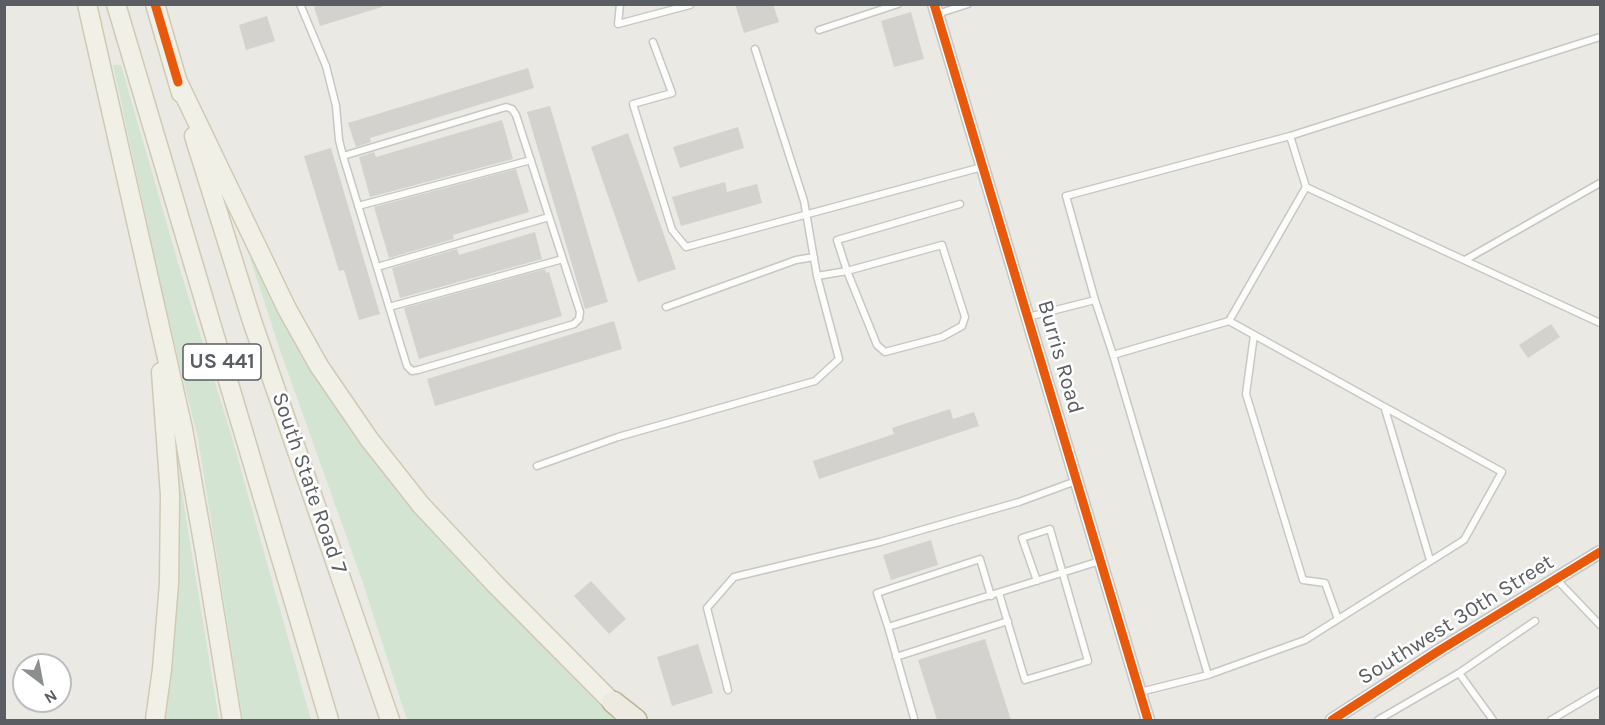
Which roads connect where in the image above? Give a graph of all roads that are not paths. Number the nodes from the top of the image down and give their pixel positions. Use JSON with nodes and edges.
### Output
{"nodes":[{"id":1,"x":87,"y":4,"type":"edge"},
{"id":2,"x":116,"y":4,"type":"edge"},
{"id":3,"x":154,"y":4,"type":"edge"},
{"id":4,"x":300,"y":4,"type":"edge"},
{"id":5,"x":620,"y":4,"type":"edge"},
{"id":6,"x":898,"y":4,"type":"edge"},
{"id":7,"x":968,"y":4,"type":"edge"},
{"id":8,"x":690,"y":5,"type":"edge"},
{"id":9,"x":936,"y":9,"type":"edge"},
{"id":10,"x":819,"y":30,"type":"dead end"},
{"id":11,"x":1600,"y":37,"type":"edge"},
{"id":12,"x":653,"y":42,"type":"dead end"},
{"id":13,"x":755,"y":49,"type":"dead end"},
{"id":14,"x":178,"y":82,"type":"junction"},
{"id":15,"x":1290,"y":136,"type":"junction"},
{"id":16,"x":343,"y":156,"type":"junction"},
{"id":17,"x":531,"y":160,"type":"junction"},
{"id":18,"x":983,"y":167,"type":"junction"},
{"id":19,"x":1600,"y":183,"type":"edge"},
{"id":20,"x":1306,"y":187,"type":"junction"},
{"id":21,"x":960,"y":204,"type":"dead end"},
{"id":22,"x":358,"y":206,"type":"junction"},
{"id":23,"x":805,"y":214,"type":"junction"},
{"id":24,"x":549,"y":217,"type":"junction"},
{"id":25,"x":814,"y":257,"type":"junction"},
{"id":26,"x":563,"y":259,"type":"junction"},
{"id":27,"x":1465,"y":260,"type":"junction"},
{"id":28,"x":377,"y":267,"type":"junction"},
{"id":29,"x":847,"y":271,"type":"junction"},
{"id":30,"x":817,"y":276,"type":"junction"},
{"id":31,"x":1095,"y":300,"type":"junction"},
{"id":32,"x":156,"y":304,"type":"junction"},
{"id":33,"x":389,"y":307,"type":"junction"},
{"id":34,"x":666,"y":308,"type":"dead end"},
{"id":35,"x":1028,"y":317,"type":"junction"},
{"id":36,"x":1229,"y":321,"type":"junction"},
{"id":37,"x":1600,"y":322,"type":"edge"},
{"id":38,"x":1254,"y":334,"type":"junction"},
{"id":39,"x":1113,"y":355,"type":"junction"},
{"id":40,"x":1385,"y":409,"type":"junction"},
{"id":41,"x":537,"y":466,"type":"dead end"},
{"id":42,"x":1076,"y":481,"type":"junction"},
{"id":43,"x":1600,"y":552,"type":"edge"},
{"id":44,"x":1431,"y":560,"type":"junction"},
{"id":45,"x":1100,"y":561,"type":"junction"},
{"id":46,"x":1063,"y":573,"type":"junction"},
{"id":47,"x":1557,"y":580,"type":"junction"},
{"id":48,"x":1037,"y":581,"type":"junction"},
{"id":49,"x":999,"y":593,"type":"junction"},
{"id":50,"x":991,"y":596,"type":"junction"},
{"id":51,"x":1338,"y":619,"type":"junction"},
{"id":52,"x":1008,"y":621,"type":"junction"},
{"id":53,"x":1535,"y":621,"type":"dead end"},
{"id":54,"x":1600,"y":625,"type":"edge"},
{"id":55,"x":888,"y":627,"type":"junction"},
{"id":56,"x":896,"y":657,"type":"junction"},
{"id":57,"x":1459,"y":673,"type":"junction"},
{"id":58,"x":1208,"y":675,"type":"junction"},
{"id":59,"x":728,"y":690,"type":"dead end"},
{"id":60,"x":1600,"y":691,"type":"edge"},
{"id":61,"x":1139,"y":692,"type":"junction"},
{"id":62,"x":613,"y":702,"type":"junction"},
{"id":63,"x":914,"y":717,"type":"dead end"},
{"id":64,"x":154,"y":720,"type":"edge"},
{"id":65,"x":232,"y":720,"type":"edge"},
{"id":66,"x":329,"y":720,"type":"edge"},
{"id":67,"x":390,"y":720,"type":"edge"},
{"id":68,"x":631,"y":720,"type":"edge"},
{"id":69,"x":636,"y":720,"type":"edge"},
{"id":70,"x":1148,"y":720,"type":"edge"},
{"id":71,"x":1332,"y":720,"type":"edge"},
{"id":72,"x":1378,"y":720,"type":"edge"},
{"id":73,"x":1493,"y":720,"type":"edge"},
{"id":74,"x":1551,"y":720,"type":"edge"}],
"edges":[{"from":1,"to":32,"type":"main road"},
{"from":2,"to":66,"type":"main road","name":"South State Road 7","number":"US 441"},
{"from":3,"to":14,"type":"main road","name":"South State Road 7","number":"US 441"},
{"from":4,"to":16,"type":"lane"},
{"from":5,"to":8,"type":"lane"},
{"from":6,"to":10,"type":"lane"},
{"from":7,"to":9,"type":"lane"},
{"from":9,"to":18,"type":"street","name":"Burris Road"},
{"from":11,"to":15,"type":"lane"},
{"from":12,"to":23,"type":"lane"},
{"from":13,"to":23,"type":"lane"},
{"from":14,"to":62,"type":"main road"},
{"from":14,"to":67,"type":"main road","name":"South State Road 7","number":"US 441"},
{"from":15,"to":20,"type":"lane"},
{"from":15,"to":31,"type":"lane"},
{"from":16,"to":17,"type":"lane"},
{"from":16,"to":22,"type":"lane"},
{"from":17,"to":22,"type":"lane"},
{"from":17,"to":24,"type":"lane"},
{"from":18,"to":23,"type":"lane"},
{"from":18,"to":35,"type":"street","name":"Burris Road"},
{"from":19,"to":27,"type":"lane"},
{"from":20,"to":27,"type":"lane"},
{"from":20,"to":36,"type":"lane"},
{"from":21,"to":29,"type":"lane"},
{"from":22,"to":28,"type":"lane"},
{"from":23,"to":25,"type":"lane"},
{"from":24,"to":26,"type":"lane"},
{"from":24,"to":28,"type":"lane"},
{"from":25,"to":30,"type":"lane"},
{"from":25,"to":34,"type":"lane"},
{"from":26,"to":33,"type":"lane"},
{"from":26,"to":33,"type":"lane"},
{"from":27,"to":37,"type":"lane"},
{"from":28,"to":33,"type":"lane"},
{"from":29,"to":29,"type":"lane"},
{"from":29,"to":30,"type":"lane"},
{"from":30,"to":41,"type":"lane"},
{"from":31,"to":35,"type":"lane"},
{"from":31,"to":39,"type":"lane"},
{"from":32,"to":64,"type":"main road"},
{"from":32,"to":65,"type":"main road"},
{"from":35,"to":42,"type":"street","name":"Burris Road"},
{"from":36,"to":38,"type":"lane"},
{"from":36,"to":39,"type":"lane"},
{"from":38,"to":40,"type":"lane"},
{"from":38,"to":51,"type":"lane"},
{"from":39,"to":58,"type":"lane"},
{"from":40,"to":44,"type":"lane"},
{"from":40,"to":44,"type":"lane"},
{"from":42,"to":45,"type":"street","name":"Burris Road"},
{"from":42,"to":59,"type":"lane"},
{"from":43,"to":47,"type":"street","name":"Southwest 30th Street"},
{"from":44,"to":51,"type":"lane"},
{"from":45,"to":46,"type":"lane"},
{"from":45,"to":61,"type":"street","name":"Burris Road"},
{"from":46,"to":48,"type":"lane"},
{"from":46,"to":48,"type":"lane"},
{"from":46,"to":52,"type":"lane"},
{"from":47,"to":54,"type":"lane"},
{"from":47,"to":71,"type":"street","name":"Southwest 30th Street"},
{"from":48,"to":49,"type":"lane"},
{"from":49,"to":50,"type":"lane"},
{"from":49,"to":52,"type":"lane"},
{"from":50,"to":55,"type":"lane"},
{"from":50,"to":55,"type":"lane"},
{"from":51,"to":58,"type":"lane"},
{"from":52,"to":56,"type":"lane"},
{"from":53,"to":57,"type":"lane"},
{"from":55,"to":56,"type":"lane"},
{"from":56,"to":63,"type":"lane"},
{"from":57,"to":72,"type":"lane"},
{"from":57,"to":73,"type":"lane"},
{"from":58,"to":61,"type":"lane"},
{"from":60,"to":74,"type":"lane"},
{"from":61,"to":70,"type":"street","name":"Burris Road"},
{"from":62,"to":68,"type":"main road"},
{"from":62,"to":69,"type":"highway"}]}
